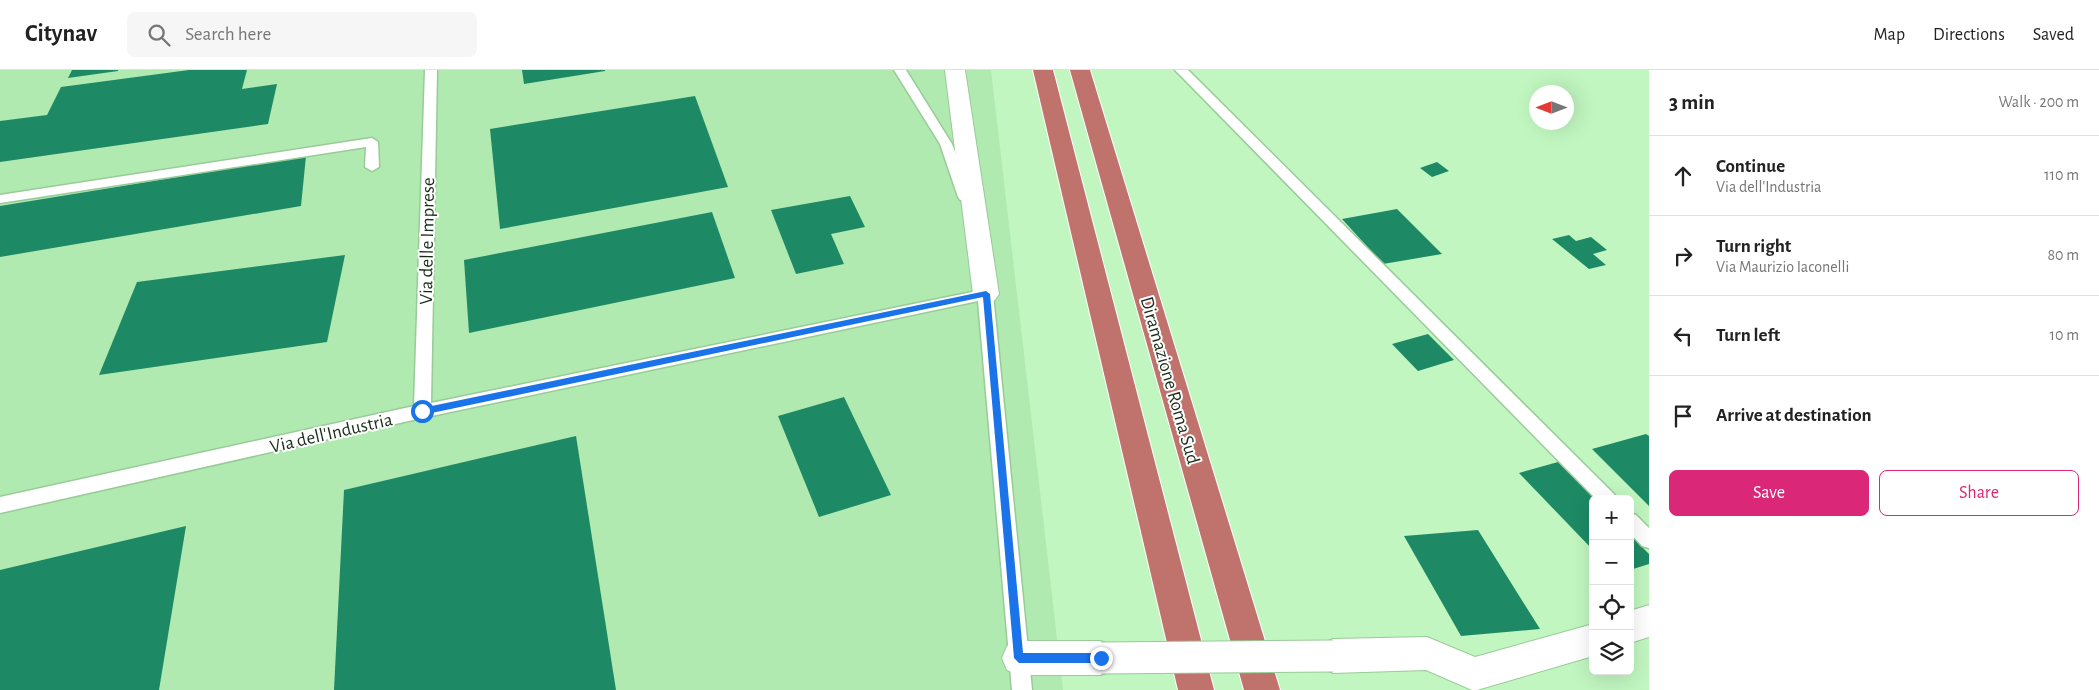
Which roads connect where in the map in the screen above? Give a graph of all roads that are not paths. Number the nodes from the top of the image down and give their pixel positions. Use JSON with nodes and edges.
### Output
{"nodes":[{"id":1,"x":431,"y":70,"type":"edge"},
{"id":2,"x":900,"y":70,"type":"edge"},
{"id":3,"x":955,"y":70,"type":"edge"},
{"id":4,"x":1043,"y":70,"type":"edge"},
{"id":5,"x":1080,"y":70,"type":"edge"},
{"id":6,"x":1181,"y":70,"type":"edge"},
{"id":7,"x":372,"y":167,"type":"dead end"},
{"id":8,"x":0,"y":199,"type":"edge"},
{"id":9,"x":986,"y":294,"type":"junction"},
{"id":10,"x":422,"y":411,"type":"junction"},
{"id":11,"x":1604,"y":495,"type":"edge"},
{"id":12,"x":0,"y":505,"type":"edge"},
{"id":13,"x":1634,"y":525,"type":"edge"},
{"id":14,"x":1649,"y":540,"type":"edge"},
{"id":15,"x":1649,"y":621,"type":"edge"},
{"id":16,"x":1634,"y":626,"type":"edge"},
{"id":17,"x":1589,"y":641,"type":"edge"},
{"id":18,"x":1020,"y":674,"type":"edge"},
{"id":19,"x":1469,"y":682,"type":"edge"},
{"id":20,"x":1196,"y":690,"type":"edge"},
{"id":21,"x":1262,"y":690,"type":"edge"}],
"edges":[{"from":1,"to":10,"type":"lane","name":"Via delle Imprese"},
{"from":2,"to":9,"type":"lane"},
{"from":3,"to":9,"type":"street"},
{"from":4,"to":20,"type":"highway"},
{"from":5,"to":21,"type":"highway","name":"Diramazione Roma Sud"},
{"from":6,"to":11,"type":"lane"},
{"from":7,"to":8,"type":"lane"},
{"from":9,"to":10,"type":"lane","name":"Via dell'Industria"},
{"from":9,"to":18,"type":"lane"},
{"from":10,"to":12,"type":"lane","name":"Via dell'Industria"},
{"from":13,"to":14,"type":"lane"},
{"from":15,"to":16,"type":"street"},
{"from":17,"to":19,"type":"street"},
{"from":18,"to":19,"type":"street","bridge":true}]}
